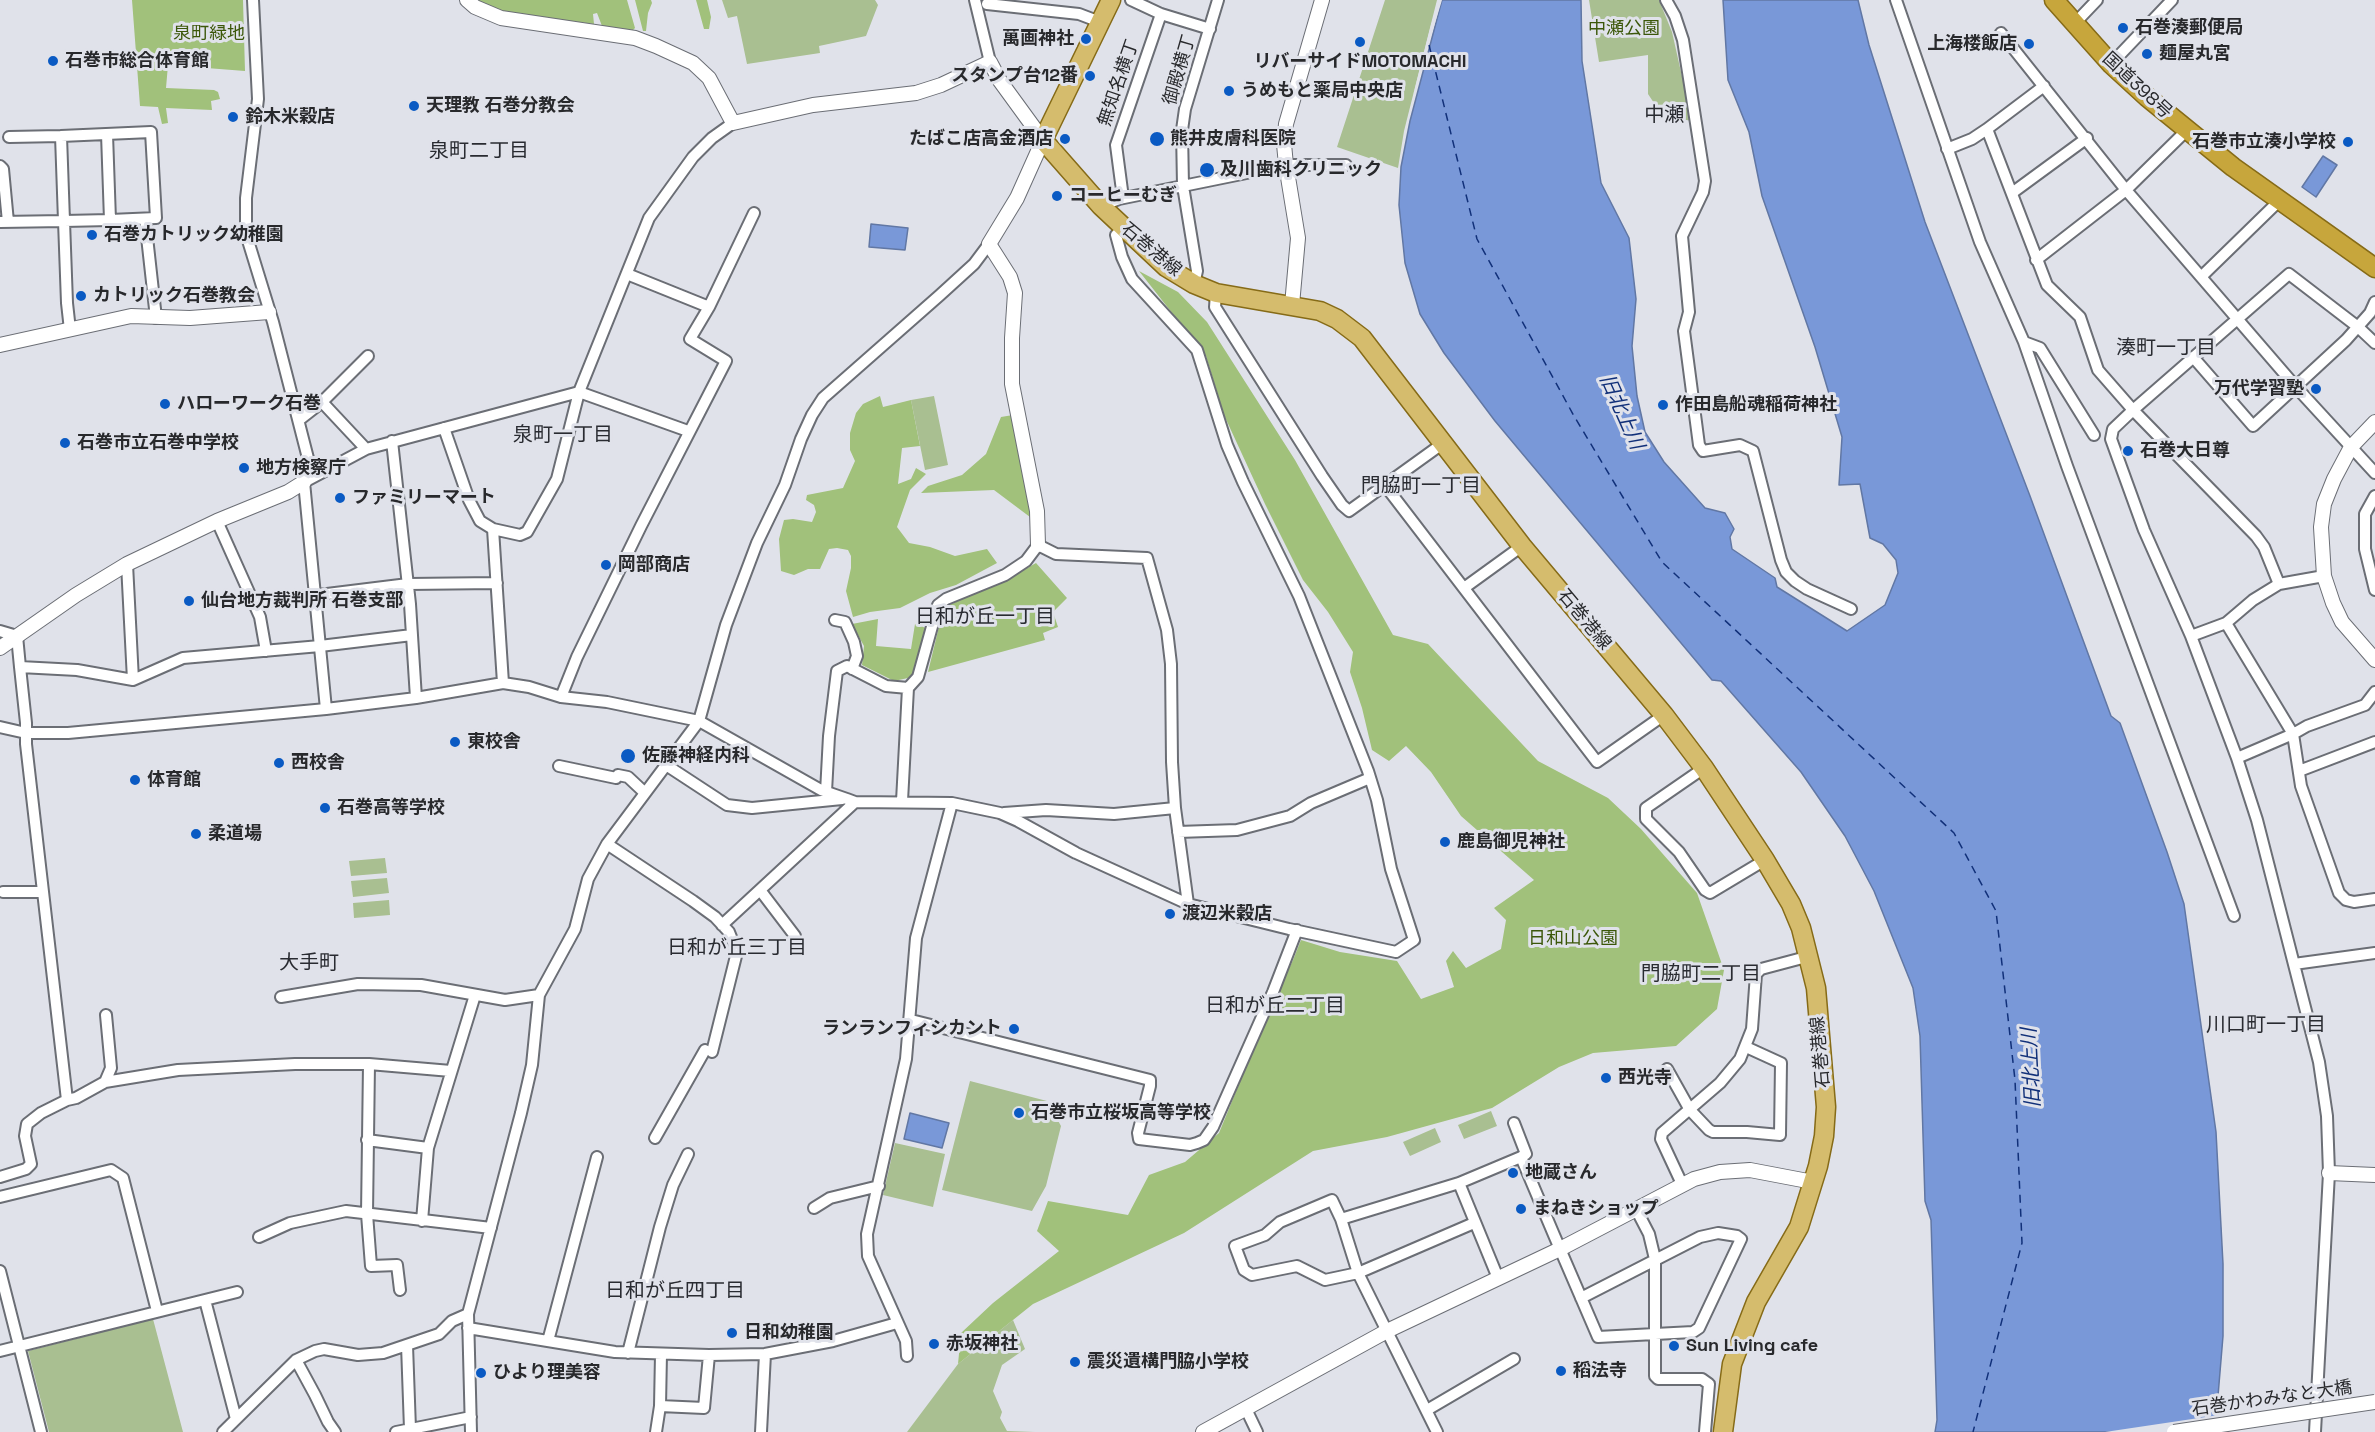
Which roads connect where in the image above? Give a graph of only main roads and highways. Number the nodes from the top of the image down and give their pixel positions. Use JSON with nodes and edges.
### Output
{"nodes":[{"id":1,"x":1111,"y":0,"type":"edge"},
{"id":2,"x":2054,"y":0,"type":"edge"},
{"id":3,"x":2375,"y":268,"type":"edge"},
{"id":4,"x":1723,"y":1432,"type":"edge"}],
"edges":[{"from":1,"to":4,"type":"main road","name":"石巻港線"},
{"from":2,"to":3,"type":"highway","name":"国道398号"}]}
